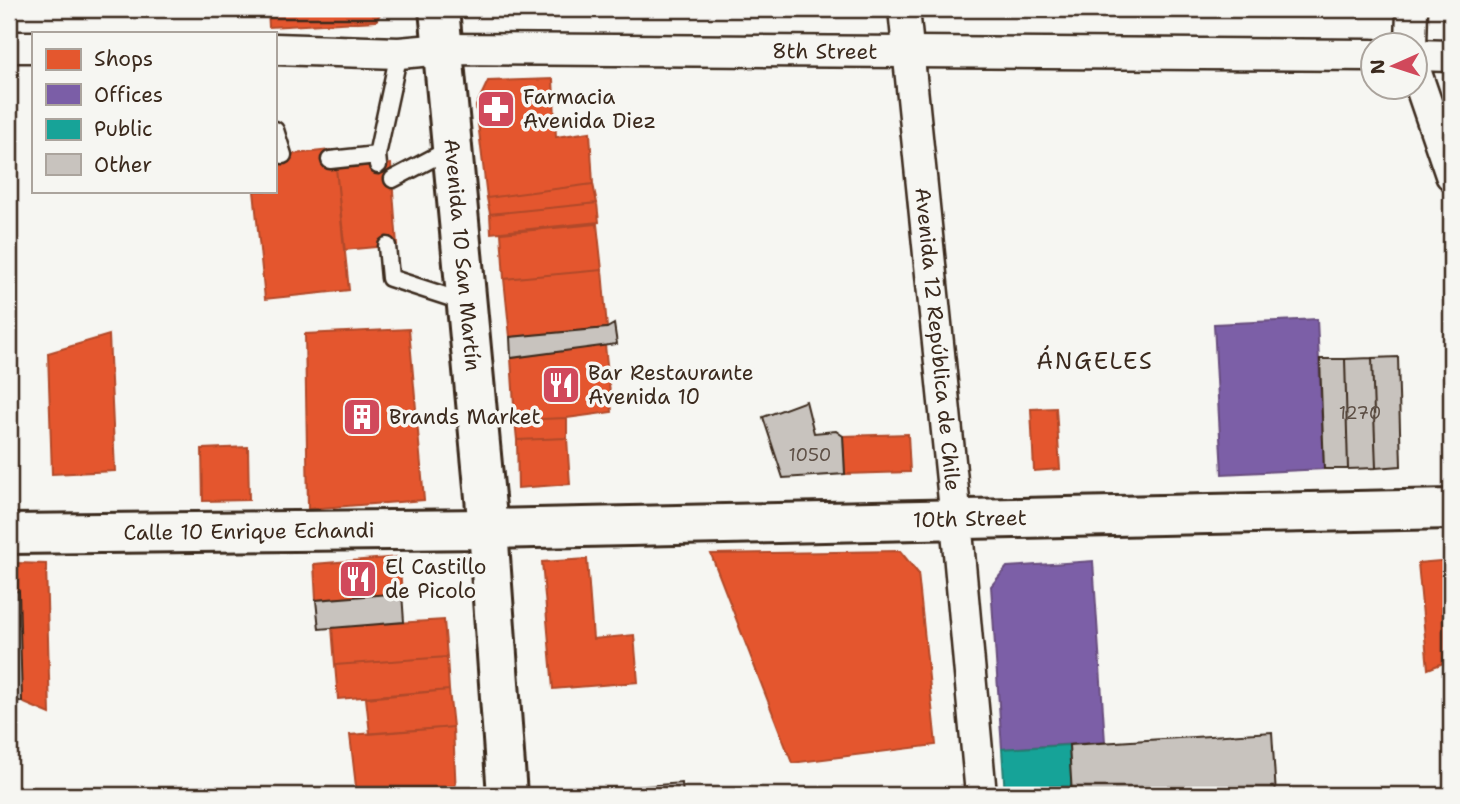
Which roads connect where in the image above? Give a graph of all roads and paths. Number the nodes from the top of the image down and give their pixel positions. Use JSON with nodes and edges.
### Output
{"nodes":[{"id":1,"x":439,"y":9,"type":"edge"},
{"id":2,"x":904,"y":9,"type":"edge"},
{"id":3,"x":1412,"y":9,"type":"edge"},
{"id":4,"x":1411,"y":32,"type":"edge"},
{"id":5,"x":9,"y":47,"type":"edge"},
{"id":6,"x":32,"y":47,"type":"edge"},
{"id":7,"x":276,"y":49,"type":"edge"},
{"id":8,"x":444,"y":49,"type":"junction"},
{"id":9,"x":907,"y":52,"type":"junction"},
{"id":10,"x":399,"y":53,"type":"junction"},
{"id":11,"x":1358,"y":55,"type":"edge"},
{"id":12,"x":1428,"y":55,"type":"edge"},
{"id":13,"x":1451,"y":55,"type":"edge"},
{"id":14,"x":1427,"y":102,"type":"edge"},
{"id":15,"x":276,"y":133,"type":"edge"},
{"id":16,"x":452,"y":148,"type":"junction"},
{"id":17,"x":283,"y":155,"type":"dead end"},
{"id":18,"x":330,"y":160,"type":"dead end"},
{"id":19,"x":1451,"y":175,"type":"edge"},
{"id":20,"x":393,"y":179,"type":"dead end"},
{"id":21,"x":387,"y":246,"type":"dead end"},
{"id":22,"x":467,"y":303,"type":"junction"},
{"id":23,"x":1451,"y":509,"type":"edge"},
{"id":24,"x":956,"y":520,"type":"junction"},
{"id":25,"x":488,"y":529,"type":"junction"},
{"id":26,"x":9,"y":534,"type":"edge"},
{"id":27,"x":507,"y":795,"type":"edge"},
{"id":28,"x":981,"y":795,"type":"edge"}],
"edges":[{"from":1,"to":8,"type":"street","name":"Avenida 10 San Martín"},
{"from":2,"to":9,"type":"street","name":"Avenida 12 República de Chile"},
{"from":3,"to":4,"type":"street"},
{"from":5,"to":6,"type":"street"},
{"from":7,"to":10,"type":"street","name":"8th Street"},
{"from":8,"to":9,"type":"street","name":"8th Street"},
{"from":8,"to":10,"type":"street","name":"8th Street"},
{"from":8,"to":16,"type":"street","name":"Avenida 10 San Martín"},
{"from":9,"to":11,"type":"street","name":"8th Street"},
{"from":9,"to":24,"type":"street","name":"Avenida 12 República de Chile"},
{"from":10,"to":18,"type":"lane"},
{"from":12,"to":13,"type":"street"},
{"from":14,"to":19,"type":"street"},
{"from":15,"to":17,"type":"lane"},
{"from":16,"to":20,"type":"lane"},
{"from":16,"to":22,"type":"street","name":"Avenida 10 San Martín"},
{"from":21,"to":22,"type":"lane"},
{"from":22,"to":25,"type":"street","name":"Avenida 10 San Martín"},
{"from":23,"to":24,"type":"street","name":"10th Street"},
{"from":24,"to":25,"type":"street","name":"10th Street"},
{"from":24,"to":28,"type":"street","name":"Avenida 12 República de Chile"},
{"from":25,"to":26,"type":"street","name":"Calle 10 Enrique Echandi"},
{"from":25,"to":27,"type":"street","name":"Avenida 10 San Martín"}]}
